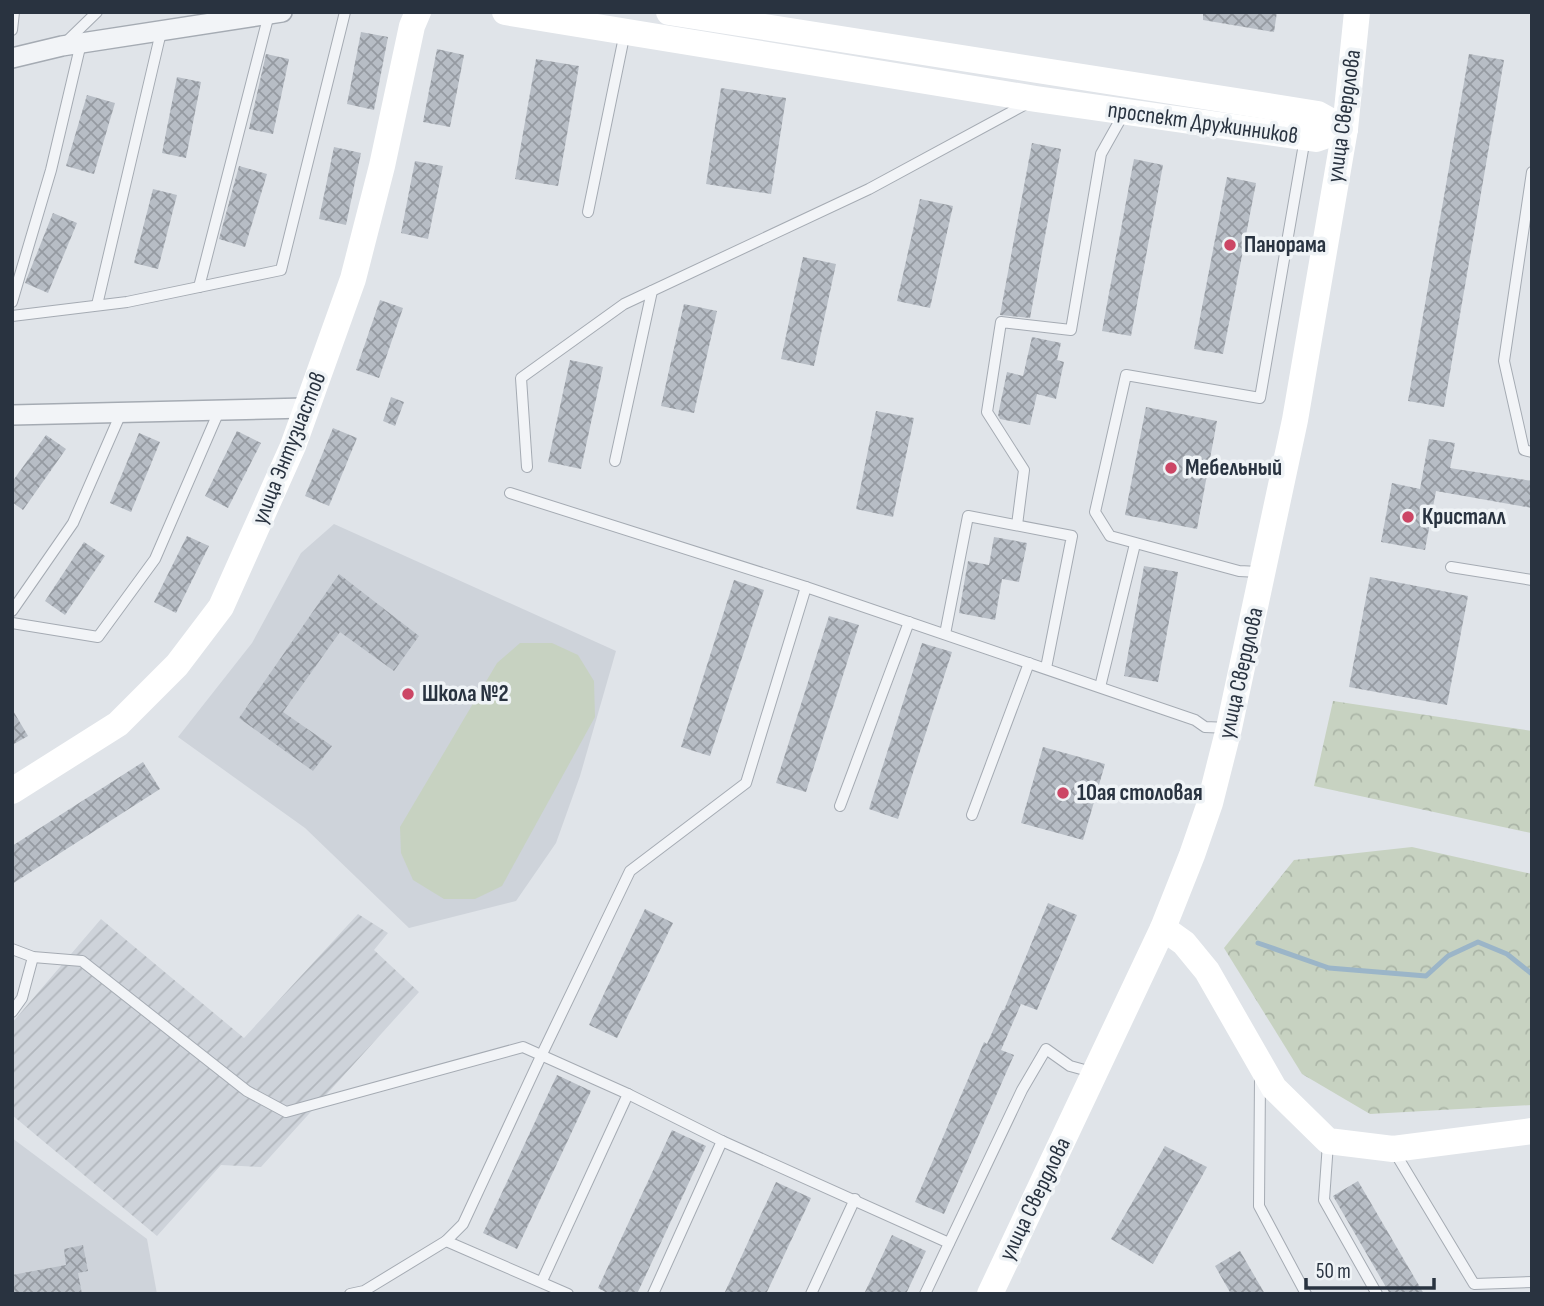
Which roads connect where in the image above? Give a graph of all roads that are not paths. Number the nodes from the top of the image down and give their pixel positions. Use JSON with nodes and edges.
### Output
{"nodes":[{"id":1,"x":14,"y":12,"type":"edge"},
{"id":2,"x":97,"y":12,"type":"edge"},
{"id":3,"x":345,"y":12,"type":"edge"},
{"id":4,"x":418,"y":12,"type":"edge"},
{"id":5,"x":505,"y":12,"type":"edge"},
{"id":6,"x":669,"y":12,"type":"edge"},
{"id":7,"x":1357,"y":12,"type":"edge"},
{"id":8,"x":275,"y":13,"type":"edge"},
{"id":9,"x":12,"y":30,"type":"edge"},
{"id":10,"x":161,"y":32,"type":"junction"},
{"id":11,"x":625,"y":32,"type":"junction"},
{"id":12,"x":71,"y":45,"type":"junction"},
{"id":13,"x":12,"y":58,"type":"edge"},
{"id":14,"x":1036,"y":99,"type":"junction"},
{"id":15,"x":1124,"y":112,"type":"junction"},
{"id":16,"x":1345,"y":129,"type":"junction"},
{"id":17,"x":1305,"y":137,"type":"junction"},
{"id":18,"x":1532,"y":172,"type":"edge"},
{"id":19,"x":588,"y":212,"type":"dead end"},
{"id":20,"x":199,"y":286,"type":"junction"},
{"id":21,"x":652,"y":291,"type":"junction"},
{"id":22,"x":12,"y":302,"type":"edge"},
{"id":23,"x":97,"y":305,"type":"junction"},
{"id":24,"x":12,"y":316,"type":"edge"},
{"id":25,"x":305,"y":408,"type":"junction"},
{"id":26,"x":219,"y":411,"type":"junction"},
{"id":27,"x":121,"y":413,"type":"junction"},
{"id":28,"x":14,"y":418,"type":"edge"},
{"id":29,"x":1532,"y":452,"type":"edge"},
{"id":30,"x":615,"y":461,"type":"dead end"},
{"id":31,"x":527,"y":467,"type":"dead end"},
{"id":32,"x":509,"y":492,"type":"dead end"},
{"id":33,"x":1017,"y":525,"type":"junction"},
{"id":34,"x":1135,"y":544,"type":"junction"},
{"id":35,"x":1451,"y":567,"type":"dead end"},
{"id":36,"x":1263,"y":573,"type":"junction"},
{"id":37,"x":1532,"y":580,"type":"edge"},
{"id":38,"x":806,"y":587,"type":"junction"},
{"id":39,"x":12,"y":611,"type":"edge"},
{"id":40,"x":909,"y":622,"type":"junction"},
{"id":41,"x":12,"y":623,"type":"edge"},
{"id":42,"x":945,"y":634,"type":"junction"},
{"id":43,"x":1029,"y":663,"type":"junction"},
{"id":44,"x":1046,"y":668,"type":"junction"},
{"id":45,"x":1100,"y":687,"type":"junction"},
{"id":46,"x":1229,"y":728,"type":"junction"},
{"id":47,"x":12,"y":791,"type":"edge"},
{"id":48,"x":840,"y":806,"type":"dead end"},
{"id":49,"x":972,"y":815,"type":"dead end"},
{"id":50,"x":1163,"y":928,"type":"junction"},
{"id":51,"x":12,"y":949,"type":"edge"},
{"id":52,"x":33,"y":957,"type":"junction"},
{"id":53,"x":12,"y":1012,"type":"edge"},
{"id":54,"x":542,"y":1054,"type":"junction"},
{"id":55,"x":1260,"y":1066,"type":"junction"},
{"id":56,"x":1096,"y":1073,"type":"junction"},
{"id":57,"x":628,"y":1094,"type":"junction"},
{"id":58,"x":1532,"y":1131,"type":"edge"},
{"id":59,"x":722,"y":1141,"type":"junction"},
{"id":60,"x":1328,"y":1141,"type":"junction"},
{"id":61,"x":1393,"y":1149,"type":"junction"},
{"id":62,"x":855,"y":1199,"type":"junction"},
{"id":63,"x":446,"y":1241,"type":"junction"},
{"id":64,"x":949,"y":1243,"type":"junction"},
{"id":65,"x":542,"y":1281,"type":"junction"},
{"id":66,"x":1532,"y":1282,"type":"edge"},
{"id":67,"x":350,"y":1294,"type":"edge"},
{"id":68,"x":568,"y":1294,"type":"edge"},
{"id":69,"x":653,"y":1294,"type":"edge"},
{"id":70,"x":811,"y":1294,"type":"edge"},
{"id":71,"x":925,"y":1294,"type":"edge"},
{"id":72,"x":990,"y":1294,"type":"edge"},
{"id":73,"x":1306,"y":1294,"type":"edge"},
{"id":74,"x":1377,"y":1294,"type":"edge"}],
"edges":[{"from":1,"to":9,"type":"lane"},
{"from":2,"to":12,"type":"lane"},
{"from":3,"to":20,"type":"lane"},
{"from":4,"to":25,"type":"street","name":"улица Энтузиастов"},
{"from":5,"to":11,"type":"street","name":"проспект Дружинников"},
{"from":6,"to":16,"type":"street","name":"проспект Дружинников"},
{"from":7,"to":16,"type":"street","name":"улица Свердлова"},
{"from":8,"to":10,"type":"street"},
{"from":8,"to":20,"type":"lane"},
{"from":10,"to":12,"type":"street"},
{"from":10,"to":23,"type":"lane"},
{"from":11,"to":14,"type":"street","name":"проспект Дружинников"},
{"from":11,"to":19,"type":"lane"},
{"from":12,"to":13,"type":"street"},
{"from":12,"to":22,"type":"lane"},
{"from":14,"to":15,"type":"street","name":"проспект Дружинников"},
{"from":14,"to":21,"type":"lane"},
{"from":15,"to":17,"type":"street","name":"проспект Дружинников"},
{"from":15,"to":33,"type":"lane"},
{"from":16,"to":17,"type":"street","name":"проспект Дружинников"},
{"from":16,"to":36,"type":"street","name":"улица Свердлова"},
{"from":17,"to":34,"type":"lane"},
{"from":18,"to":29,"type":"lane"},
{"from":20,"to":23,"type":"lane"},
{"from":21,"to":30,"type":"lane"},
{"from":21,"to":31,"type":"lane"},
{"from":23,"to":24,"type":"lane"},
{"from":25,"to":26,"type":"street"},
{"from":25,"to":47,"type":"street","name":"улица Энтузиастов"},
{"from":26,"to":27,"type":"street"},
{"from":26,"to":41,"type":"lane"},
{"from":27,"to":28,"type":"street"},
{"from":27,"to":39,"type":"lane"},
{"from":32,"to":38,"type":"lane"},
{"from":33,"to":42,"type":"lane"},
{"from":33,"to":44,"type":"lane"},
{"from":34,"to":36,"type":"lane"},
{"from":34,"to":45,"type":"lane"},
{"from":35,"to":37,"type":"lane"},
{"from":36,"to":46,"type":"street","name":"улица Свердлова"},
{"from":38,"to":40,"type":"lane"},
{"from":38,"to":54,"type":"lane"},
{"from":40,"to":42,"type":"lane"},
{"from":40,"to":48,"type":"lane"},
{"from":42,"to":43,"type":"lane"},
{"from":43,"to":44,"type":"lane"},
{"from":43,"to":49,"type":"lane"},
{"from":44,"to":45,"type":"lane"},
{"from":45,"to":46,"type":"lane"},
{"from":46,"to":50,"type":"street","name":"улица Свердлова"},
{"from":50,"to":55,"type":"street"},
{"from":50,"to":56,"type":"street","name":"улица Свердлова"},
{"from":51,"to":52,"type":"lane"},
{"from":52,"to":53,"type":"lane"},
{"from":52,"to":54,"type":"lane"},
{"from":54,"to":57,"type":"lane"},
{"from":54,"to":63,"type":"lane"},
{"from":55,"to":60,"type":"street"},
{"from":55,"to":73,"type":"lane"},
{"from":56,"to":64,"type":"lane"},
{"from":56,"to":72,"type":"street","name":"улица Свердлова"},
{"from":57,"to":59,"type":"lane"},
{"from":57,"to":65,"type":"lane"},
{"from":58,"to":61,"type":"street"},
{"from":59,"to":62,"type":"lane"},
{"from":59,"to":69,"type":"lane"},
{"from":60,"to":61,"type":"street"},
{"from":60,"to":74,"type":"lane"},
{"from":61,"to":66,"type":"lane"},
{"from":62,"to":64,"type":"lane"},
{"from":62,"to":70,"type":"lane"},
{"from":63,"to":65,"type":"lane"},
{"from":63,"to":67,"type":"lane"},
{"from":64,"to":71,"type":"lane"},
{"from":65,"to":68,"type":"lane"}]}
